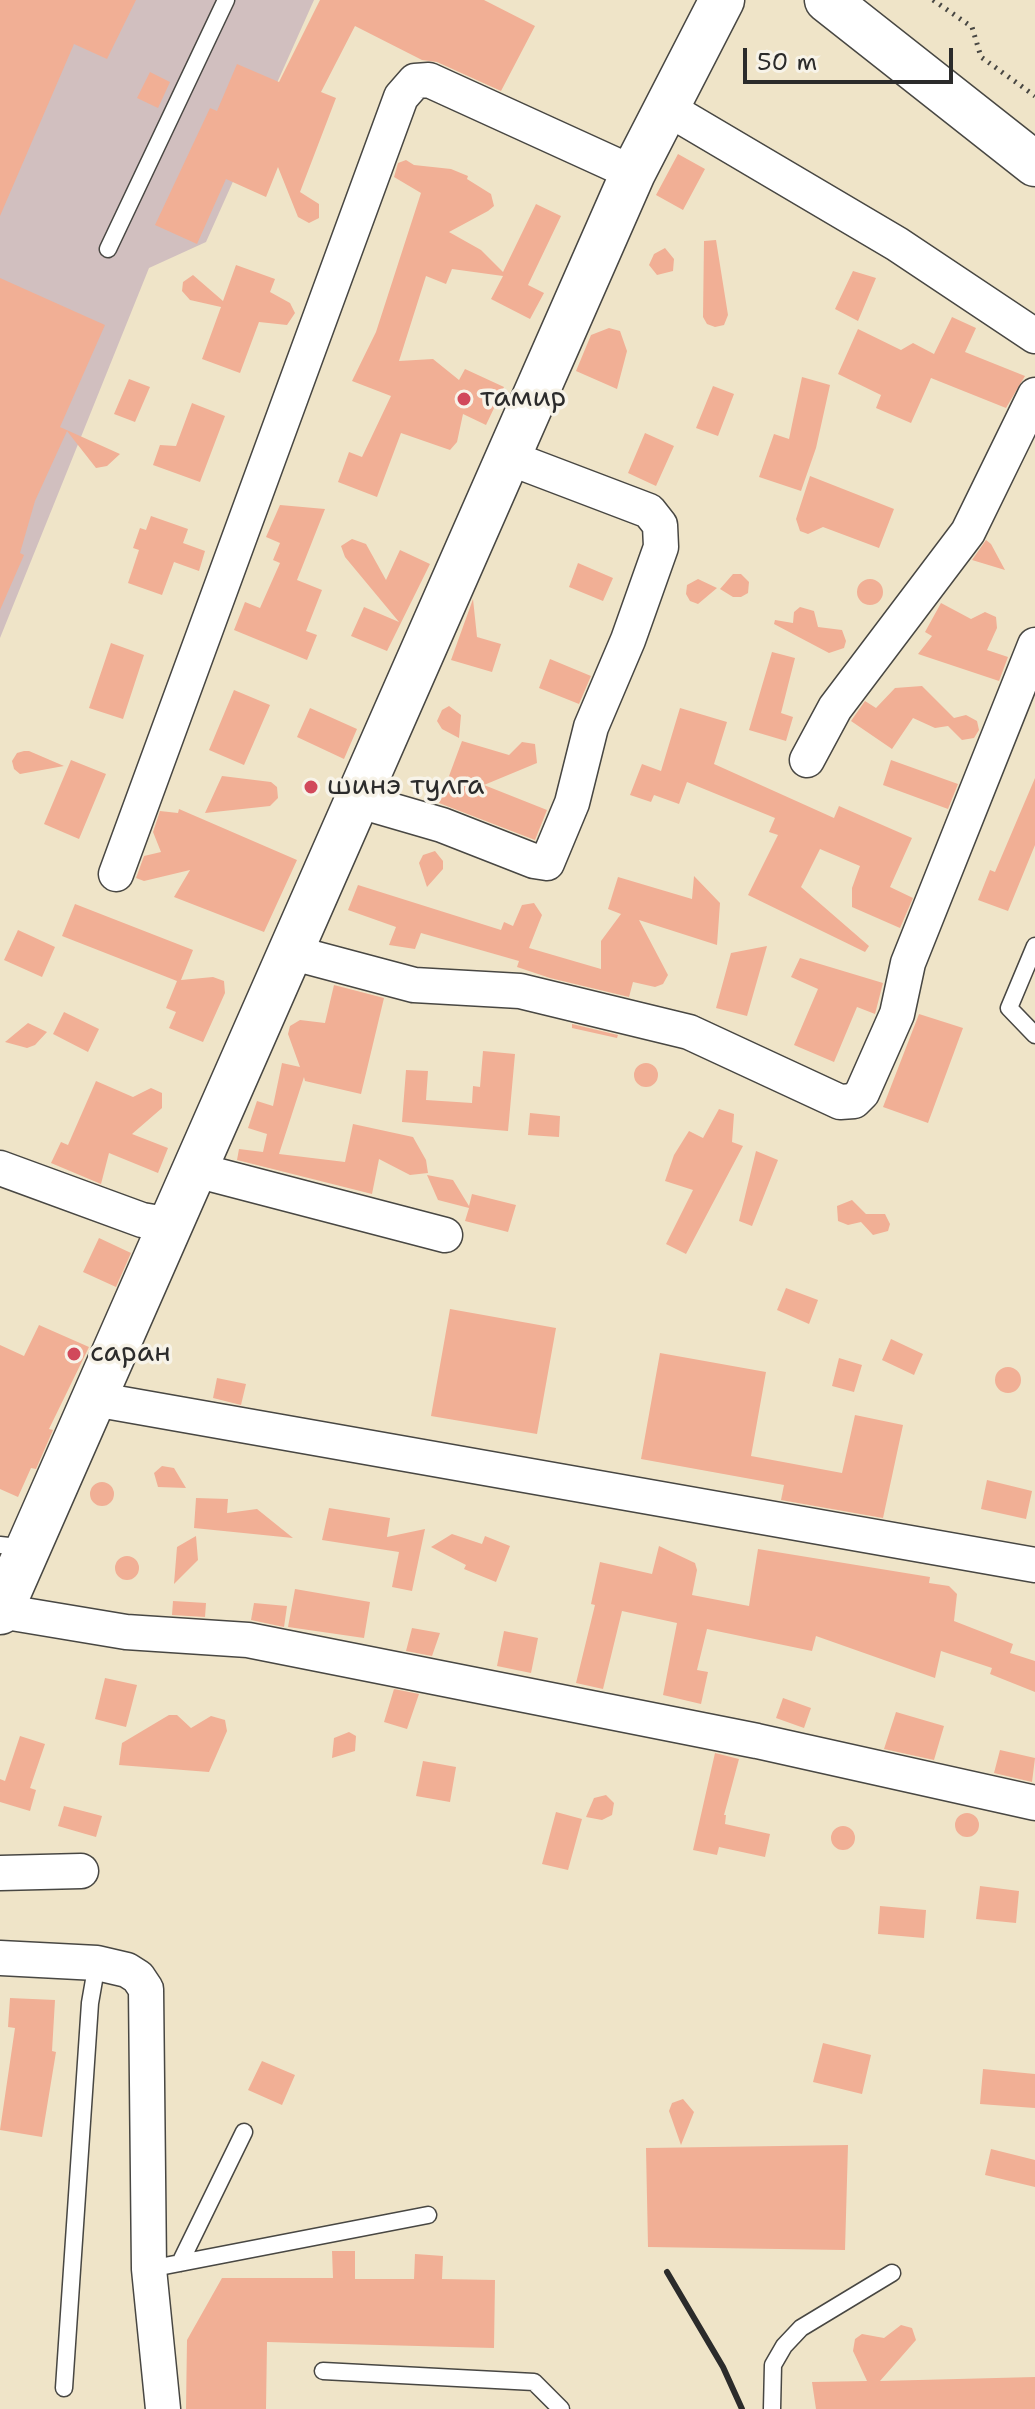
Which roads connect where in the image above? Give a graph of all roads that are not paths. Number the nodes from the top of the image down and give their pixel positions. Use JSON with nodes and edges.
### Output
{"nodes":[{"id":1,"x":226,"y":0,"type":"edge"},
{"id":2,"x":722,"y":0,"type":"edge"},
{"id":3,"x":827,"y":0,"type":"edge"},
{"id":4,"x":665,"y":107,"type":"junction"},
{"id":5,"x":1035,"y":164,"type":"edge"},
{"id":6,"x":633,"y":173,"type":"junction"},
{"id":7,"x":108,"y":249,"type":"dead end"},
{"id":8,"x":1035,"y":336,"type":"edge"},
{"id":9,"x":1035,"y":395,"type":"edge"},
{"id":10,"x":507,"y":457,"type":"junction"},
{"id":11,"x":1035,"y":645,"type":"edge"},
{"id":12,"x":807,"y":760,"type":"dead end"},
{"id":13,"x":356,"y":800,"type":"junction"},
{"id":14,"x":116,"y":874,"type":"dead end"},
{"id":15,"x":1035,"y":946,"type":"edge"},
{"id":16,"x":290,"y":952,"type":"junction"},
{"id":17,"x":1035,"y":1035,"type":"edge"},
{"id":18,"x":0,"y":1168,"type":"edge"},
{"id":19,"x":196,"y":1170,"type":"junction"},
{"id":20,"x":171,"y":1225,"type":"junction"},
{"id":21,"x":445,"y":1235,"type":"dead end"},
{"id":22,"x":94,"y":1399,"type":"junction"},
{"id":23,"x":14,"y":1547,"type":"edge"},
{"id":24,"x":1035,"y":1565,"type":"edge"},
{"id":25,"x":0,"y":1611,"type":"edge"},
{"id":26,"x":1035,"y":1803,"type":"edge"},
{"id":27,"x":81,"y":1871,"type":"dead end"},
{"id":28,"x":0,"y":1873,"type":"edge"},
{"id":29,"x":0,"y":1958,"type":"edge"},
{"id":30,"x":97,"y":1963,"type":"junction"},
{"id":31,"x":244,"y":2132,"type":"dead end"},
{"id":32,"x":428,"y":2215,"type":"dead end"},
{"id":33,"x":165,"y":2266,"type":"junction"},
{"id":34,"x":892,"y":2273,"type":"dead end"},
{"id":35,"x":323,"y":2371,"type":"dead end"},
{"id":36,"x":64,"y":2388,"type":"dead end"},
{"id":37,"x":163,"y":2409,"type":"edge"},
{"id":38,"x":561,"y":2409,"type":"edge"},
{"id":39,"x":772,"y":2409,"type":"edge"}],
"edges":[{"from":1,"to":7,"type":"lane"},
{"from":2,"to":4,"type":"main road"},
{"from":3,"to":5,"type":"main road"},
{"from":4,"to":6,"type":"main road"},
{"from":4,"to":8,"type":"street"},
{"from":6,"to":10,"type":"main road"},
{"from":6,"to":14,"type":"street"},
{"from":9,"to":12,"type":"street"},
{"from":10,"to":13,"type":"main road"},
{"from":10,"to":13,"type":"street"},
{"from":11,"to":16,"type":"street"},
{"from":13,"to":16,"type":"main road"},
{"from":15,"to":17,"type":"lane"},
{"from":16,"to":19,"type":"main road"},
{"from":18,"to":20,"type":"street"},
{"from":19,"to":20,"type":"main road"},
{"from":19,"to":21,"type":"street"},
{"from":20,"to":22,"type":"main road"},
{"from":22,"to":23,"type":"main road"},
{"from":22,"to":24,"type":"street"},
{"from":23,"to":25,"type":"main road"},
{"from":25,"to":26,"type":"street"},
{"from":27,"to":28,"type":"street"},
{"from":29,"to":30,"type":"street"},
{"from":30,"to":33,"type":"street"},
{"from":30,"to":36,"type":"lane"},
{"from":31,"to":33,"type":"lane"},
{"from":32,"to":33,"type":"lane"},
{"from":33,"to":37,"type":"street"},
{"from":34,"to":39,"type":"lane"},
{"from":35,"to":38,"type":"lane"}]}
